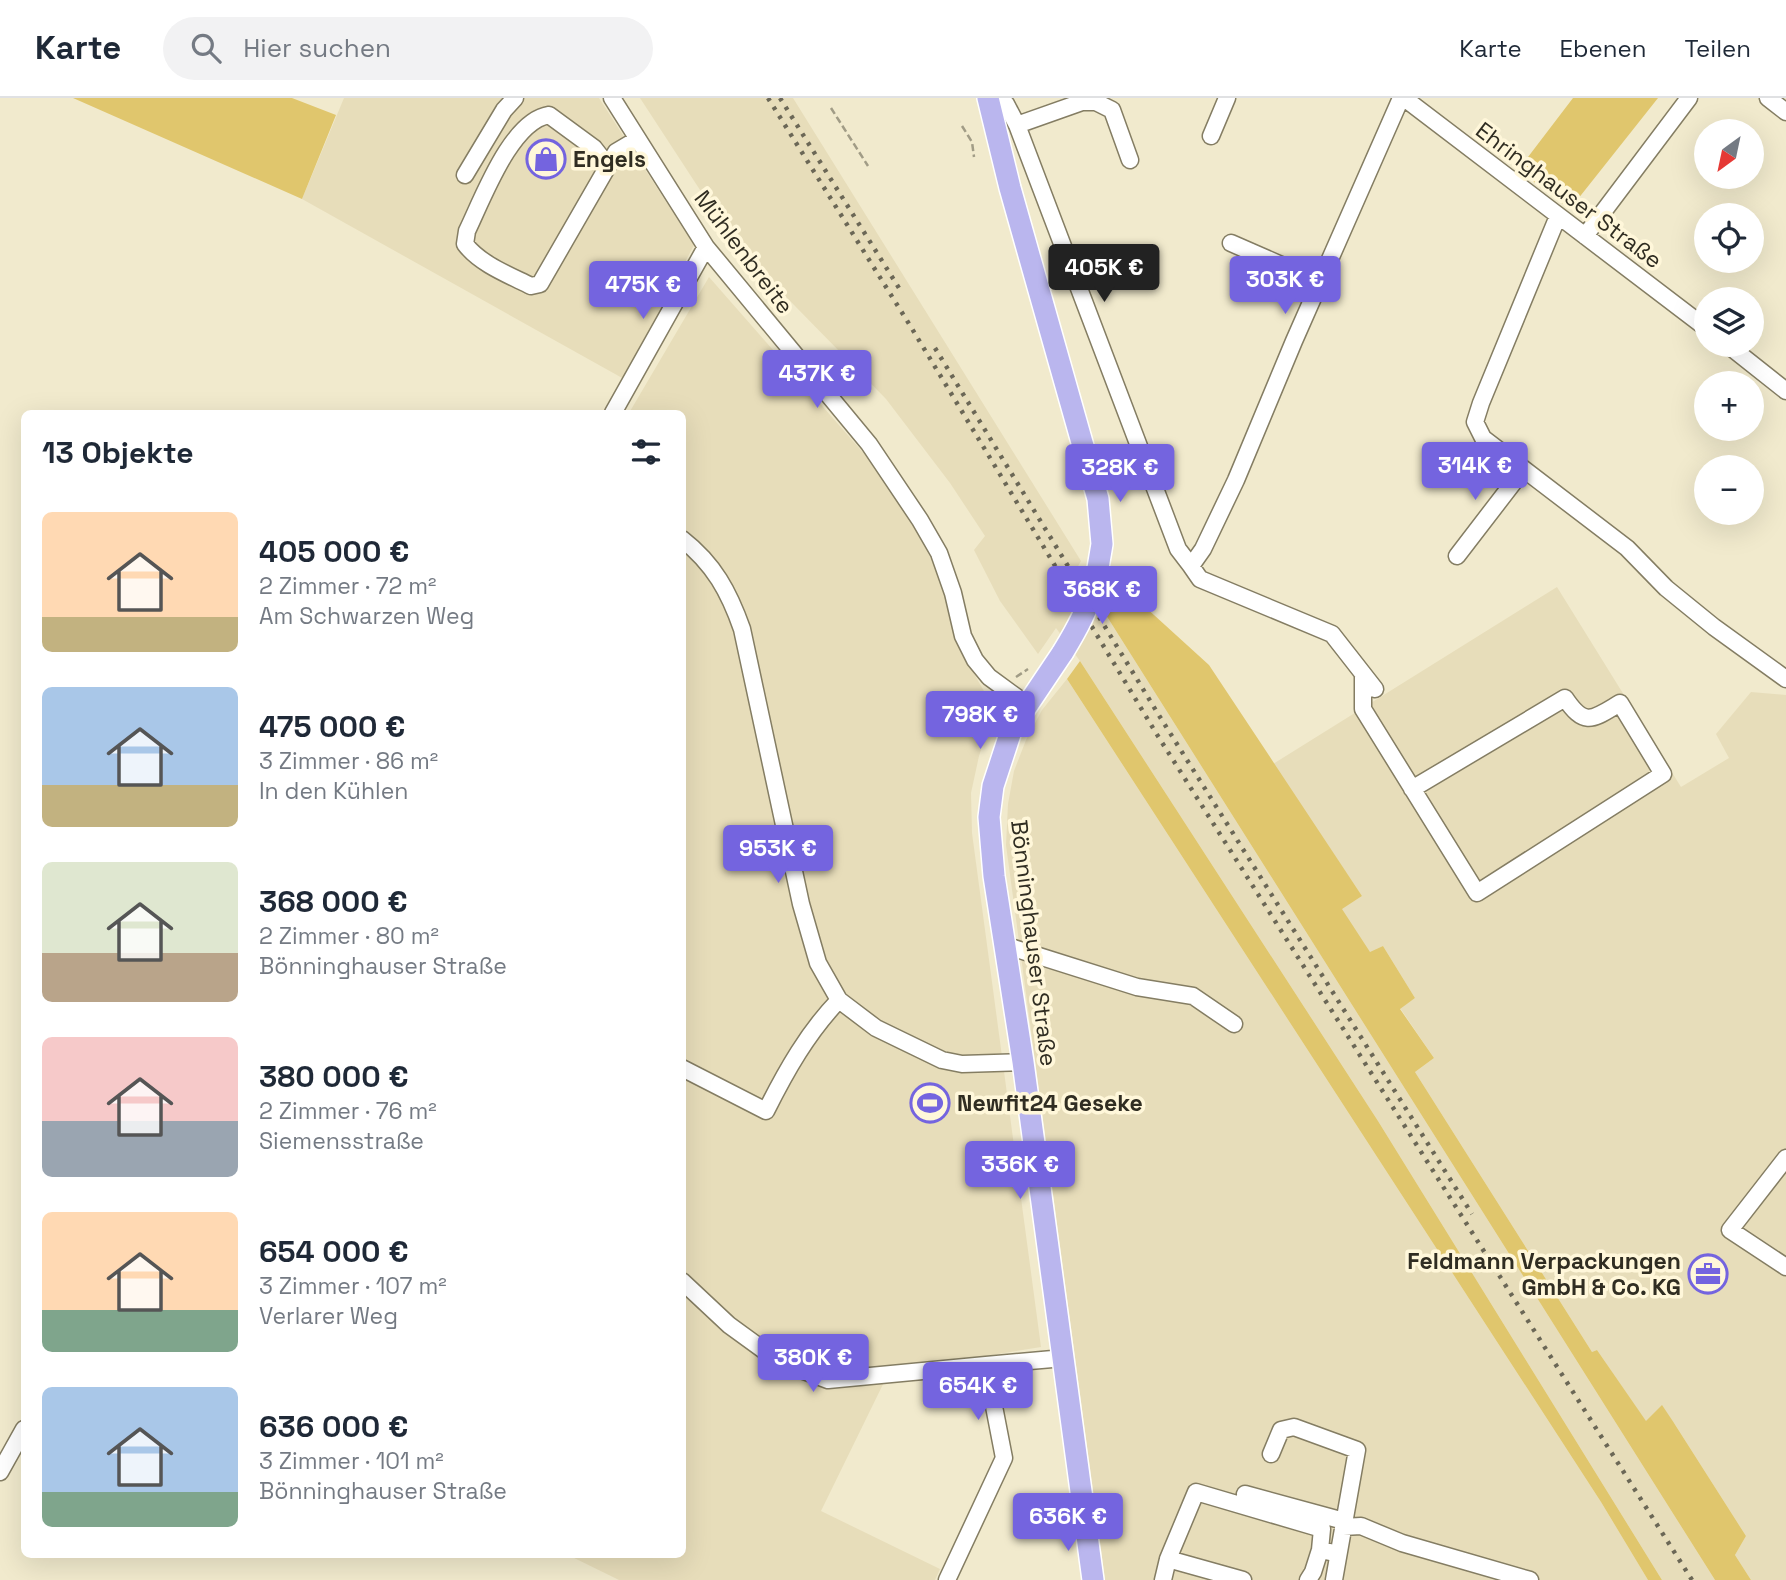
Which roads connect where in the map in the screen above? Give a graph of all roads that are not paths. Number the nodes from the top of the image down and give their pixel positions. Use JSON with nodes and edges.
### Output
{"nodes":[{"id":1,"x":515,"y":98,"type":"edge"},
{"id":2,"x":612,"y":98,"type":"edge"},
{"id":3,"x":988,"y":98,"type":"edge"},
{"id":4,"x":996,"y":98,"type":"edge"},
{"id":5,"x":1227,"y":98,"type":"edge"},
{"id":6,"x":1403,"y":98,"type":"edge"},
{"id":7,"x":1689,"y":98,"type":"edge"},
{"id":8,"x":1768,"y":98,"type":"edge"},
{"id":9,"x":1786,"y":112,"type":"edge"},
{"id":10,"x":1017,"y":125,"type":"junction"},
{"id":11,"x":1211,"y":136,"type":"dead end"},
{"id":12,"x":638,"y":139,"type":"junction"},
{"id":13,"x":1130,"y":160,"type":"dead end"},
{"id":14,"x":608,"y":166,"type":"junction"},
{"id":15,"x":465,"y":175,"type":"dead end"},
{"id":16,"x":1558,"y":216,"type":"junction"},
{"id":17,"x":1584,"y":236,"type":"junction"},
{"id":18,"x":1231,"y":243,"type":"dead end"},
{"id":19,"x":706,"y":247,"type":"junction"},
{"id":20,"x":1320,"y":282,"type":"junction"},
{"id":21,"x":1694,"y":319,"type":"edge"},
{"id":22,"x":1743,"y":357,"type":"edge"},
{"id":23,"x":1786,"y":391,"type":"edge"},
{"id":24,"x":615,"y":410,"type":"edge"},
{"id":25,"x":1523,"y":470,"type":"junction"},
{"id":26,"x":686,"y":543,"type":"edge"},
{"id":27,"x":1457,"y":556,"type":"dead end"},
{"id":28,"x":1191,"y":566,"type":"junction"},
{"id":29,"x":1363,"y":674,"type":"junction"},
{"id":30,"x":1786,"y":679,"type":"edge"},
{"id":31,"x":1375,"y":689,"type":"dead end"},
{"id":32,"x":1026,"y":704,"type":"junction"},
{"id":33,"x":1412,"y":789,"type":"junction"},
{"id":34,"x":1004,"y":945,"type":"junction"},
{"id":35,"x":839,"y":1000,"type":"junction"},
{"id":36,"x":1234,"y":1024,"type":"dead end"},
{"id":37,"x":1023,"y":1062,"type":"junction"},
{"id":38,"x":686,"y":1070,"type":"edge"},
{"id":39,"x":1786,"y":1158,"type":"edge"},
{"id":40,"x":1786,"y":1267,"type":"edge"},
{"id":41,"x":686,"y":1285,"type":"edge"},
{"id":42,"x":1064,"y":1358,"type":"junction"},
{"id":43,"x":986,"y":1365,"type":"junction"},
{"id":44,"x":21,"y":1434,"type":"edge"},
{"id":45,"x":1271,"y":1454,"type":"dead end"},
{"id":46,"x":0,"y":1472,"type":"edge"},
{"id":47,"x":1245,"y":1494,"type":"dead end"},
{"id":48,"x":1344,"y":1524,"type":"junction"},
{"id":49,"x":1320,"y":1550,"type":"junction"},
{"id":50,"x":1339,"y":1553,"type":"junction"},
{"id":51,"x":1168,"y":1559,"type":"junction"},
{"id":52,"x":947,"y":1580,"type":"edge"},
{"id":53,"x":1093,"y":1580,"type":"edge"},
{"id":54,"x":1163,"y":1580,"type":"edge"},
{"id":55,"x":1243,"y":1580,"type":"edge"},
{"id":56,"x":1308,"y":1580,"type":"edge"},
{"id":57,"x":1334,"y":1580,"type":"edge"},
{"id":58,"x":1530,"y":1580,"type":"edge"}],
"edges":[{"from":1,"to":15,"type":"street"},
{"from":2,"to":12,"type":"street","name":"Mühlenbreite"},
{"from":3,"to":32,"type":"main road","name":"Bönninghauser Straße","bridge":true},
{"from":4,"to":10,"type":"street"},
{"from":5,"to":11,"type":"street"},
{"from":6,"to":16,"type":"street","name":"Ehringhauser Straße"},
{"from":6,"to":20,"type":"street"},
{"from":7,"to":17,"type":"street"},
{"from":8,"to":9,"type":"street"},
{"from":10,"to":13,"type":"street"},
{"from":10,"to":28,"type":"street"},
{"from":12,"to":14,"type":"street"},
{"from":12,"to":19,"type":"street","name":"Mühlenbreite"},
{"from":14,"to":14,"type":"street"},
{"from":16,"to":17,"type":"street","name":"Ehringhauser Straße"},
{"from":16,"to":25,"type":"street"},
{"from":17,"to":21,"type":"street","name":"Ehringhauser Straße"},
{"from":18,"to":20,"type":"street"},
{"from":19,"to":24,"type":"street"},
{"from":19,"to":32,"type":"street","name":"Mühlenbreite"},
{"from":20,"to":28,"type":"street"},
{"from":22,"to":23,"type":"street"},
{"from":25,"to":27,"type":"street"},
{"from":25,"to":30,"type":"street"},
{"from":26,"to":35,"type":"street"},
{"from":28,"to":29,"type":"street"},
{"from":29,"to":31,"type":"street"},
{"from":29,"to":33,"type":"street"},
{"from":32,"to":34,"type":"main road","name":"Bönninghauser Straße"},
{"from":33,"to":33,"type":"street"},
{"from":34,"to":36,"type":"street"},
{"from":34,"to":37,"type":"main road","name":"Bönninghauser Straße"},
{"from":35,"to":37,"type":"street"},
{"from":35,"to":38,"type":"street"},
{"from":37,"to":42,"type":"main road","name":"Bönninghauser Straße"},
{"from":39,"to":40,"type":"street"},
{"from":41,"to":43,"type":"street"},
{"from":42,"to":43,"type":"street"},
{"from":42,"to":53,"type":"main road","name":"Bönninghauser Straße"},
{"from":43,"to":52,"type":"street"},
{"from":44,"to":46,"type":"street"},
{"from":45,"to":48,"type":"street"},
{"from":47,"to":48,"type":"street"},
{"from":48,"to":50,"type":"street"},
{"from":48,"to":58,"type":"street"},
{"from":49,"to":50,"type":"street"},
{"from":49,"to":51,"type":"street"},
{"from":49,"to":56,"type":"street"},
{"from":50,"to":57,"type":"street"},
{"from":51,"to":54,"type":"street"},
{"from":51,"to":55,"type":"street"}]}
